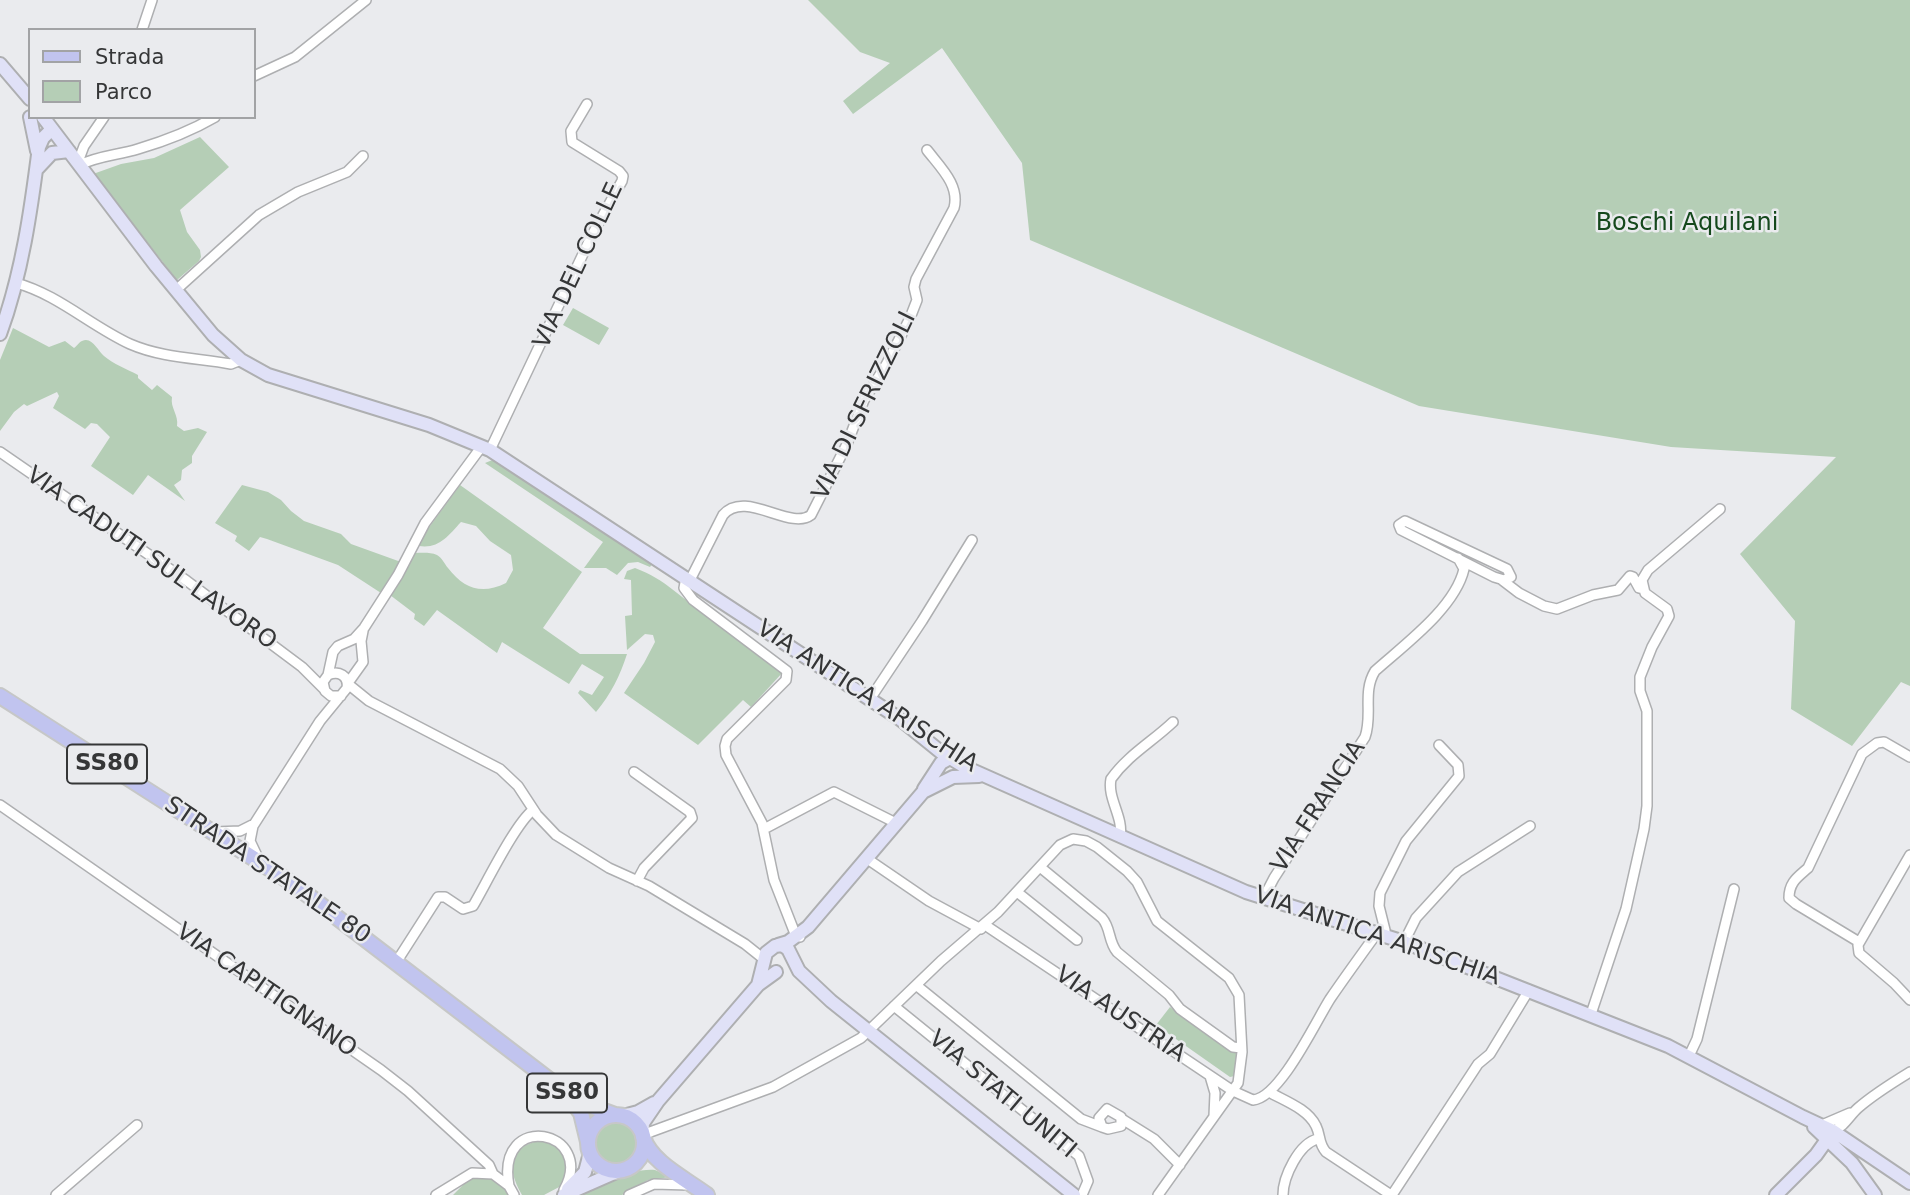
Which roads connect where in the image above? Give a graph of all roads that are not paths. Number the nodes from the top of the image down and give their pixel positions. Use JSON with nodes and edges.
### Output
{"nodes":[{"id":1,"x":152,"y":0,"type":"edge"},
{"id":2,"x":366,"y":0,"type":"edge"},
{"id":3,"x":143,"y":28,"type":"edge"},
{"id":4,"x":0,"y":64,"type":"edge"},
{"id":5,"x":256,"y":75,"type":"edge"},
{"id":6,"x":18,"y":85,"type":"junction"},
{"id":7,"x":28,"y":97,"type":"edge"},
{"id":8,"x":587,"y":104,"type":"dead end"},
{"id":9,"x":28,"y":112,"type":"edge"},
{"id":10,"x":30,"y":119,"type":"edge"},
{"id":11,"x":44,"y":119,"type":"edge"},
{"id":12,"x":102,"y":119,"type":"edge"},
{"id":13,"x":211,"y":119,"type":"edge"},
{"id":14,"x":52,"y":130,"type":"junction"},
{"id":15,"x":927,"y":149,"type":"dead end"},
{"id":16,"x":76,"y":155,"type":"junction"},
{"id":17,"x":363,"y":156,"type":"dead end"},
{"id":18,"x":37,"y":163,"type":"junction"},
{"id":19,"x":16,"y":283,"type":"junction"},
{"id":20,"x":176,"y":290,"type":"junction"},
{"id":21,"x":0,"y":334,"type":"edge"},
{"id":22,"x":241,"y":360,"type":"junction"},
{"id":23,"x":486,"y":448,"type":"junction"},
{"id":24,"x":0,"y":452,"type":"edge"},
{"id":25,"x":1720,"y":509,"type":"dead end"},
{"id":26,"x":972,"y":540,"type":"dead end"},
{"id":27,"x":1458,"y":558,"type":"junction"},
{"id":28,"x":1485,"y":573,"type":"junction"},
{"id":29,"x":1506,"y":578,"type":"junction"},
{"id":30,"x":688,"y":579,"type":"junction"},
{"id":31,"x":1460,"y":583,"type":"junction"},
{"id":32,"x":1643,"y":589,"type":"junction"},
{"id":33,"x":364,"y":628,"type":"junction"},
{"id":34,"x":349,"y":642,"type":"junction"},
{"id":35,"x":363,"y":653,"type":"junction"},
{"id":36,"x":302,"y":667,"type":"junction"},
{"id":37,"x":328,"y":675,"type":"junction"},
{"id":38,"x":348,"y":683,"type":"junction"},
{"id":39,"x":324,"y":690,"type":"junction"},
{"id":40,"x":0,"y":696,"type":"edge"},
{"id":41,"x":341,"y":696,"type":"junction"},
{"id":42,"x":870,"y":699,"type":"junction"},
{"id":43,"x":369,"y":701,"type":"junction"},
{"id":44,"x":320,"y":721,"type":"junction"},
{"id":45,"x":1173,"y":722,"type":"dead end"},
{"id":46,"x":929,"y":743,"type":"junction"},
{"id":47,"x":1439,"y":745,"type":"dead end"},
{"id":48,"x":1910,"y":757,"type":"edge"},
{"id":49,"x":950,"y":758,"type":"junction"},
{"id":50,"x":634,"y":772,"type":"dead end"},
{"id":51,"x":985,"y":776,"type":"junction"},
{"id":52,"x":934,"y":780,"type":"junction"},
{"id":53,"x":0,"y":805,"type":"edge"},
{"id":54,"x":533,"y":810,"type":"junction"},
{"id":55,"x":255,"y":821,"type":"junction"},
{"id":56,"x":896,"y":823,"type":"junction"},
{"id":57,"x":1530,"y":826,"type":"dead end"},
{"id":58,"x":1099,"y":828,"type":"junction"},
{"id":59,"x":764,"y":829,"type":"junction"},
{"id":60,"x":213,"y":831,"type":"junction"},
{"id":61,"x":1120,"y":836,"type":"junction"},
{"id":62,"x":1086,"y":841,"type":"junction"},
{"id":63,"x":1097,"y":847,"type":"junction"},
{"id":64,"x":1910,"y":855,"type":"edge"},
{"id":65,"x":866,"y":858,"type":"junction"},
{"id":66,"x":262,"y":863,"type":"junction"},
{"id":67,"x":1040,"y":867,"type":"junction"},
{"id":68,"x":637,"y":881,"type":"junction"},
{"id":69,"x":1734,"y":889,"type":"dead end"},
{"id":70,"x":1017,"y":892,"type":"junction"},
{"id":71,"x":1263,"y":899,"type":"junction"},
{"id":72,"x":983,"y":927,"type":"junction"},
{"id":73,"x":802,"y":934,"type":"junction"},
{"id":74,"x":1381,"y":934,"type":"junction"},
{"id":75,"x":1077,"y":940,"type":"dead end"},
{"id":76,"x":1404,"y":942,"type":"junction"},
{"id":77,"x":1859,"y":942,"type":"junction"},
{"id":78,"x":745,"y":944,"type":"junction"},
{"id":79,"x":775,"y":946,"type":"junction"},
{"id":80,"x":792,"y":958,"type":"junction"},
{"id":81,"x":766,"y":960,"type":"junction"},
{"id":82,"x":397,"y":961,"type":"junction"},
{"id":83,"x":779,"y":972,"type":"junction"},
{"id":84,"x":804,"y":977,"type":"junction"},
{"id":85,"x":758,"y":985,"type":"junction"},
{"id":86,"x":916,"y":985,"type":"junction"},
{"id":87,"x":1528,"y":990,"type":"junction"},
{"id":88,"x":1910,"y":1000,"type":"edge"},
{"id":89,"x":894,"y":1006,"type":"junction"},
{"id":90,"x":1591,"y":1014,"type":"junction"},
{"id":91,"x":867,"y":1032,"type":"junction"},
{"id":92,"x":491,"y":1033,"type":"junction"},
{"id":93,"x":1241,"y":1048,"type":"junction"},
{"id":94,"x":1689,"y":1056,"type":"junction"},
{"id":95,"x":1910,"y":1072,"type":"edge"},
{"id":96,"x":1210,"y":1076,"type":"junction"},
{"id":97,"x":1233,"y":1091,"type":"junction"},
{"id":98,"x":1269,"y":1092,"type":"junction"},
{"id":99,"x":655,"y":1106,"type":"junction"},
{"id":100,"x":622,"y":1116,"type":"junction"},
{"id":101,"x":1214,"y":1117,"type":"junction"},
{"id":102,"x":1844,"y":1119,"type":"junction"},
{"id":103,"x":1121,"y":1123,"type":"junction"},
{"id":104,"x":137,"y":1125,"type":"dead end"},
{"id":105,"x":1102,"y":1127,"type":"junction"},
{"id":106,"x":666,"y":1128,"type":"junction"},
{"id":107,"x":1828,"y":1132,"type":"junction"},
{"id":108,"x":642,"y":1135,"type":"junction"},
{"id":109,"x":1318,"y":1139,"type":"junction"},
{"id":110,"x":1850,"y":1142,"type":"junction"},
{"id":111,"x":589,"y":1147,"type":"junction"},
{"id":112,"x":1861,"y":1150,"type":"junction"},
{"id":113,"x":1852,"y":1163,"type":"junction"},
{"id":114,"x":1180,"y":1165,"type":"junction"},
{"id":115,"x":624,"y":1168,"type":"junction"},
{"id":116,"x":671,"y":1169,"type":"junction"},
{"id":117,"x":493,"y":1174,"type":"junction"},
{"id":118,"x":1910,"y":1183,"type":"edge"},
{"id":119,"x":509,"y":1186,"type":"junction"},
{"id":120,"x":702,"y":1191,"type":"edge"},
{"id":121,"x":56,"y":1195,"type":"edge"},
{"id":122,"x":436,"y":1195,"type":"edge"},
{"id":123,"x":514,"y":1195,"type":"edge"},
{"id":124,"x":561,"y":1195,"type":"edge"},
{"id":125,"x":629,"y":1195,"type":"edge"},
{"id":126,"x":1074,"y":1195,"type":"edge"},
{"id":127,"x":1082,"y":1195,"type":"edge"},
{"id":128,"x":1158,"y":1195,"type":"edge"},
{"id":129,"x":1283,"y":1195,"type":"edge"},
{"id":130,"x":1392,"y":1195,"type":"edge"},
{"id":131,"x":1776,"y":1195,"type":"edge"},
{"id":132,"x":1875,"y":1195,"type":"edge"}],
"edges":[{"from":1,"to":3,"type":"street"},
{"from":2,"to":5,"type":"street"},
{"from":4,"to":6,"type":"main road"},
{"from":6,"to":7,"type":"main road"},
{"from":6,"to":9,"type":"main road"},
{"from":8,"to":23,"type":"street","name":"VIA DEL COLLE"},
{"from":10,"to":18,"type":"main road"},
{"from":11,"to":14,"type":"main road","name":"VIA ANTICA ARISCHIA"},
{"from":12,"to":16,"type":"street"},
{"from":13,"to":16,"type":"street"},
{"from":14,"to":16,"type":"main road","name":"VIA ANTICA ARISCHIA"},
{"from":14,"to":18,"type":"main road"},
{"from":15,"to":30,"type":"street","name":"VIA DI SFRIZZOLI"},
{"from":16,"to":18,"type":"main road"},
{"from":16,"to":20,"type":"main road","name":"VIA ANTICA ARISCHIA"},
{"from":17,"to":20,"type":"street"},
{"from":18,"to":19,"type":"main road"},
{"from":19,"to":21,"type":"main road"},
{"from":19,"to":22,"type":"street"},
{"from":20,"to":22,"type":"main road","name":"VIA ANTICA ARISCHIA"},
{"from":22,"to":23,"type":"main road","name":"VIA ANTICA ARISCHIA"},
{"from":23,"to":30,"type":"main road","name":"VIA ANTICA ARISCHIA"},
{"from":23,"to":33,"type":"street"},
{"from":24,"to":36,"type":"street","name":"VIA CADUTI SUL LAVORO"},
{"from":25,"to":32,"type":"street"},
{"from":26,"to":42,"type":"street"},
{"from":27,"to":28,"type":"street"},
{"from":27,"to":29,"type":"street"},
{"from":27,"to":31,"type":"street"},
{"from":28,"to":29,"type":"street"},
{"from":28,"to":31,"type":"street"},
{"from":29,"to":32,"type":"street"},
{"from":30,"to":42,"type":"main road","name":"VIA ANTICA ARISCHIA"},
{"from":30,"to":59,"type":"street"},
{"from":31,"to":71,"type":"street","name":"VIA FRANCIA"},
{"from":32,"to":90,"type":"street"},
{"from":33,"to":34,"type":"street"},
{"from":33,"to":35,"type":"street"},
{"from":34,"to":35,"type":"street"},
{"from":34,"to":37,"type":"street"},
{"from":35,"to":38,"type":"street"},
{"from":36,"to":37,"type":"street","name":"VIA CADUTI SUL LAVORO"},
{"from":36,"to":39,"type":"street","name":"VIA CADUTI SUL LAVORO"},
{"from":37,"to":38,"type":"street"},
{"from":37,"to":39,"type":"street"},
{"from":38,"to":41,"type":"street"},
{"from":38,"to":43,"type":"street"},
{"from":39,"to":41,"type":"street"},
{"from":39,"to":44,"type":"street"},
{"from":40,"to":60,"type":"main road","name":"STRADA STATALE 80","number":"SS80"},
{"from":41,"to":43,"type":"street"},
{"from":41,"to":44,"type":"street"},
{"from":42,"to":46,"type":"main road","name":"VIA ANTICA ARISCHIA"},
{"from":43,"to":54,"type":"street"},
{"from":44,"to":55,"type":"street"},
{"from":45,"to":61,"type":"street"},
{"from":46,"to":49,"type":"main road","name":"VIA ANTICA ARISCHIA"},
{"from":46,"to":52,"type":"main road"},
{"from":47,"to":74,"type":"street"},
{"from":48,"to":77,"type":"street"},
{"from":49,"to":51,"type":"main road","name":"VIA ANTICA ARISCHIA"},
{"from":49,"to":52,"type":"main road"},
{"from":50,"to":68,"type":"street"},
{"from":51,"to":52,"type":"main road"},
{"from":51,"to":58,"type":"main road","name":"VIA ANTICA ARISCHIA"},
{"from":52,"to":56,"type":"main road"},
{"from":53,"to":117,"type":"street","name":"VIA CAPITIGNANO"},
{"from":54,"to":68,"type":"street"},
{"from":54,"to":82,"type":"street"},
{"from":55,"to":60,"type":"street"},
{"from":55,"to":66,"type":"street"},
{"from":56,"to":59,"type":"street"},
{"from":56,"to":65,"type":"main road"},
{"from":57,"to":76,"type":"street"},
{"from":58,"to":61,"type":"main road","name":"VIA ANTICA ARISCHIA"},
{"from":58,"to":62,"type":"street"},
{"from":58,"to":63,"type":"street"},
{"from":59,"to":73,"type":"street"},
{"from":60,"to":66,"type":"main road","name":"STRADA STATALE 80","number":"SS80"},
{"from":61,"to":71,"type":"main road","name":"VIA ANTICA ARISCHIA"},
{"from":62,"to":63,"type":"street"},
{"from":62,"to":67,"type":"street"},
{"from":63,"to":93,"type":"street"},
{"from":64,"to":77,"type":"street"},
{"from":65,"to":72,"type":"street","name":"VIA AUSTRIA"},
{"from":65,"to":73,"type":"main road"},
{"from":66,"to":82,"type":"main road","name":"STRADA STATALE 80","number":"SS80"},
{"from":67,"to":70,"type":"street"},
{"from":67,"to":93,"type":"street"},
{"from":68,"to":78,"type":"street"},
{"from":69,"to":94,"type":"street"},
{"from":70,"to":72,"type":"street"},
{"from":70,"to":75,"type":"street"},
{"from":71,"to":74,"type":"main road","name":"VIA ANTICA ARISCHIA"},
{"from":72,"to":86,"type":"street"},
{"from":72,"to":96,"type":"street","name":"VIA AUSTRIA"},
{"from":73,"to":79,"type":"main road"},
{"from":73,"to":80,"type":"main road"},
{"from":74,"to":76,"type":"main road","name":"VIA ANTICA ARISCHIA"},
{"from":74,"to":98,"type":"street"},
{"from":76,"to":87,"type":"main road","name":"VIA ANTICA ARISCHIA"},
{"from":77,"to":88,"type":"street"},
{"from":78,"to":79,"type":"street"},
{"from":78,"to":81,"type":"street"},
{"from":79,"to":80,"type":"main road"},
{"from":79,"to":81,"type":"main road"},
{"from":80,"to":83,"type":"main road"},
{"from":80,"to":84,"type":"main road"},
{"from":81,"to":83,"type":"main road"},
{"from":81,"to":85,"type":"main road"},
{"from":82,"to":92,"type":"main road","name":"STRADA STATALE 80","number":"SS80"},
{"from":83,"to":84,"type":"main road"},
{"from":83,"to":85,"type":"main road"},
{"from":84,"to":91,"type":"main road"},
{"from":85,"to":99,"type":"main road"},
{"from":86,"to":89,"type":"street"},
{"from":86,"to":105,"type":"street"},
{"from":87,"to":90,"type":"main road","name":"VIA ANTICA ARISCHIA"},
{"from":87,"to":130,"type":"street"},
{"from":89,"to":91,"type":"street"},
{"from":89,"to":127,"type":"street","name":"VIA STATI UNITI"},
{"from":90,"to":94,"type":"main road","name":"VIA ANTICA ARISCHIA"},
{"from":91,"to":106,"type":"street"},
{"from":91,"to":126,"type":"main road"},
{"from":92,"to":100,"type":"main road","name":"STRADA STATALE 80","number":"SS80"},
{"from":92,"to":111,"type":"main road","name":"STRADA STATALE 80","number":"SS80"},
{"from":93,"to":97,"type":"street"},
{"from":94,"to":107,"type":"main road","name":"VIA ANTICA ARISCHIA"},
{"from":95,"to":102,"type":"street"},
{"from":96,"to":97,"type":"street","name":"VIA AUSTRIA"},
{"from":96,"to":101,"type":"street"},
{"from":97,"to":98,"type":"street","name":"VIA AUSTRIA"},
{"from":97,"to":101,"type":"street"},
{"from":98,"to":109,"type":"street"},
{"from":99,"to":100,"type":"main road"},
{"from":99,"to":106,"type":"street"},
{"from":99,"to":108,"type":"main road"},
{"from":100,"to":108,"type":"main road","number":"SS80"},
{"from":100,"to":111,"type":"main road","number":"SS80"},
{"from":101,"to":114,"type":"street"},
{"from":102,"to":107,"type":"street"},
{"from":102,"to":110,"type":"street"},
{"from":103,"to":105,"type":"street"},
{"from":103,"to":105,"type":"street"},
{"from":103,"to":114,"type":"street"},
{"from":104,"to":121,"type":"street"},
{"from":106,"to":108,"type":"street"},
{"from":107,"to":110,"type":"main road"},
{"from":107,"to":113,"type":"main road"},
{"from":107,"to":131,"type":"main road"},
{"from":108,"to":115,"type":"main road"},
{"from":108,"to":116,"type":"main road","number":"SS80"},
{"from":109,"to":129,"type":"street"},
{"from":109,"to":130,"type":"street"},
{"from":110,"to":112,"type":"main road"},
{"from":111,"to":115,"type":"main road"},
{"from":111,"to":124,"type":"main road"},
{"from":112,"to":113,"type":"main road"},
{"from":112,"to":118,"type":"main road"},
{"from":113,"to":132,"type":"main road"},
{"from":114,"to":128,"type":"street"},
{"from":115,"to":116,"type":"main road"},
{"from":115,"to":124,"type":"main road"},
{"from":116,"to":120,"type":"main road","number":"SS80"},
{"from":117,"to":119,"type":"street","name":"VIA CAPITIGNANO"},
{"from":117,"to":122,"type":"street"},
{"from":119,"to":123,"type":"street","name":"VIA CAPITIGNANO"},
{"from":119,"to":124,"type":"street"},
{"from":120,"to":125,"type":"street"}]}
